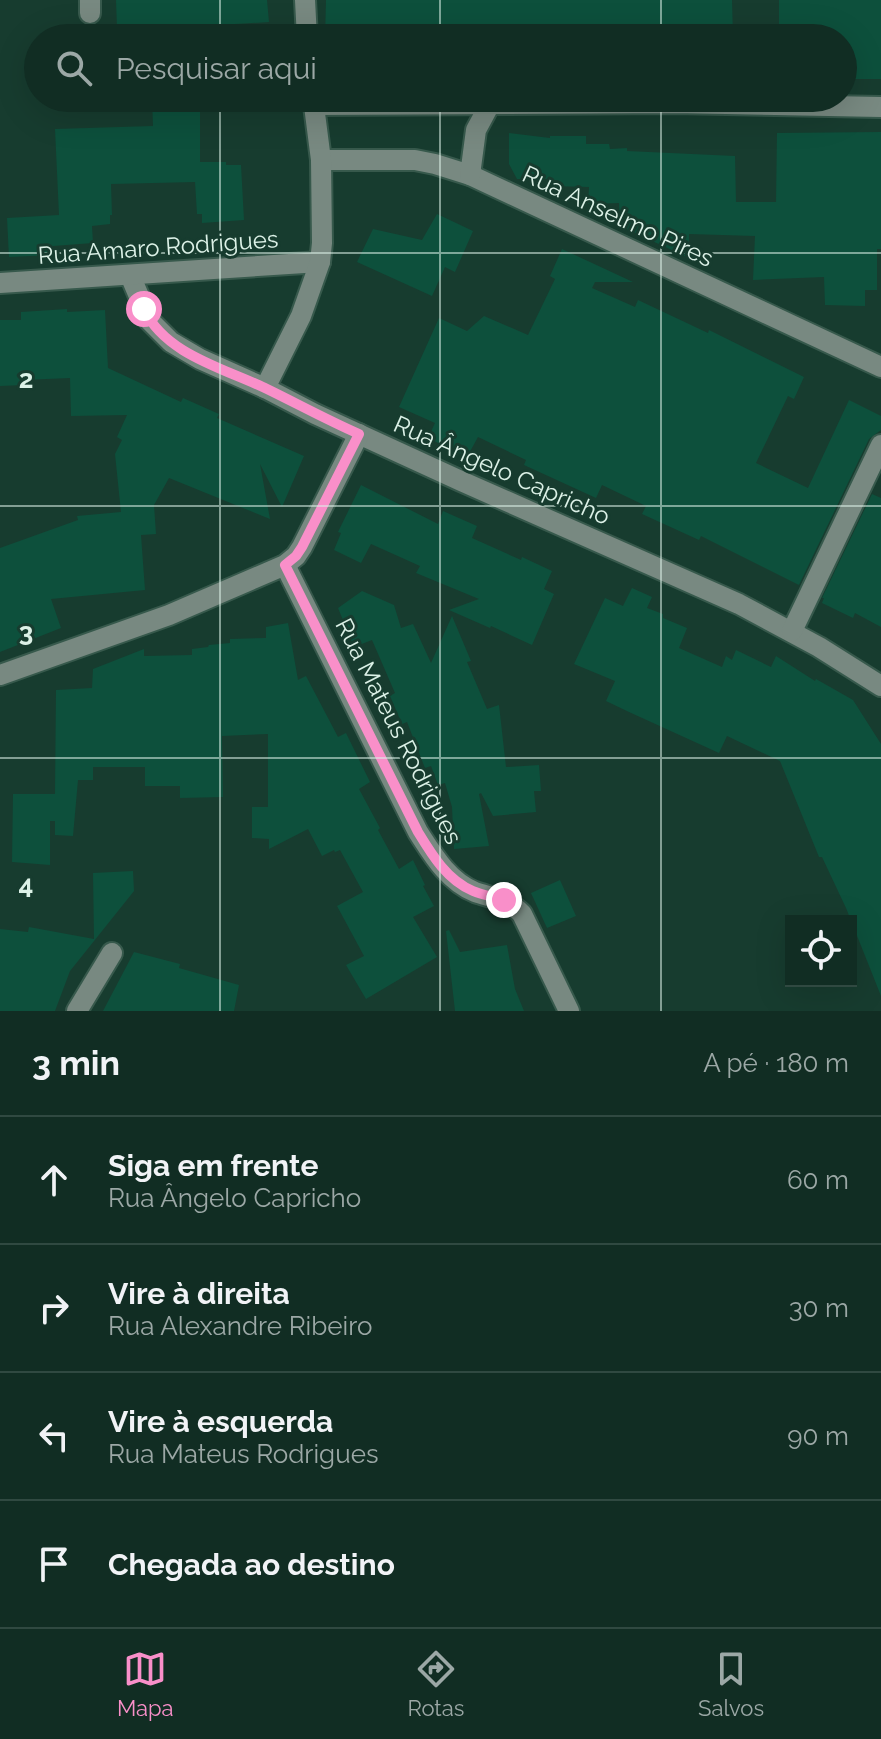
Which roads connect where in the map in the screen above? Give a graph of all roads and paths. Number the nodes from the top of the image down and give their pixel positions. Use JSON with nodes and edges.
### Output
{"nodes":[{"id":1,"x":305,"y":0,"type":"edge"},
{"id":2,"x":306,"y":24,"type":"edge"},
{"id":3,"x":857,"y":107,"type":"edge"},
{"id":4,"x":881,"y":107,"type":"edge"},
{"id":5,"x":315,"y":112,"type":"edge"},
{"id":6,"x":486,"y":112,"type":"edge"},
{"id":7,"x":321,"y":160,"type":"junction"},
{"id":8,"x":470,"y":175,"type":"junction"},
{"id":9,"x":320,"y":262,"type":"junction"},
{"id":10,"x":130,"y":275,"type":"junction"},
{"id":11,"x":0,"y":283,"type":"edge"},
{"id":12,"x":881,"y":367,"type":"edge"},
{"id":13,"x":265,"y":388,"type":"junction"},
{"id":14,"x":359,"y":434,"type":"junction"},
{"id":15,"x":881,"y":445,"type":"edge"},
{"id":16,"x":285,"y":565,"type":"junction"},
{"id":17,"x":792,"y":631,"type":"junction"},
{"id":18,"x":0,"y":675,"type":"edge"},
{"id":19,"x":881,"y":686,"type":"edge"},
{"id":20,"x":112,"y":953,"type":"dead end"},
{"id":21,"x":77,"y":1011,"type":"edge"},
{"id":22,"x":569,"y":1011,"type":"edge"}],
"edges":[{"from":1,"to":2,"type":"street"},
{"from":3,"to":4,"type":"street"},
{"from":5,"to":7,"type":"street"},
{"from":6,"to":8,"type":"street"},
{"from":7,"to":8,"type":"street","name":"Rua Anselmo Pires"},
{"from":7,"to":9,"type":"street"},
{"from":8,"to":12,"type":"street","name":"Rua Anselmo Pires"},
{"from":9,"to":10,"type":"street","name":"Rua Amaro Rodrigues"},
{"from":9,"to":13,"type":"street"},
{"from":10,"to":11,"type":"street","name":"Rua Amaro Rodrigues"},
{"from":10,"to":13,"type":"street","name":"Rua Ângelo Capricho"},
{"from":13,"to":14,"type":"street","name":"Rua Ângelo Capricho"},
{"from":14,"to":16,"type":"street"},
{"from":14,"to":17,"type":"street","name":"Rua Ângelo Capricho"},
{"from":15,"to":17,"type":"street"},
{"from":16,"to":18,"type":"street"},
{"from":16,"to":22,"type":"street","name":"Rua Mateus Rodrigues"},
{"from":17,"to":19,"type":"street","name":"Rua Ângelo Capricho"},
{"from":20,"to":21,"type":"street"}]}
